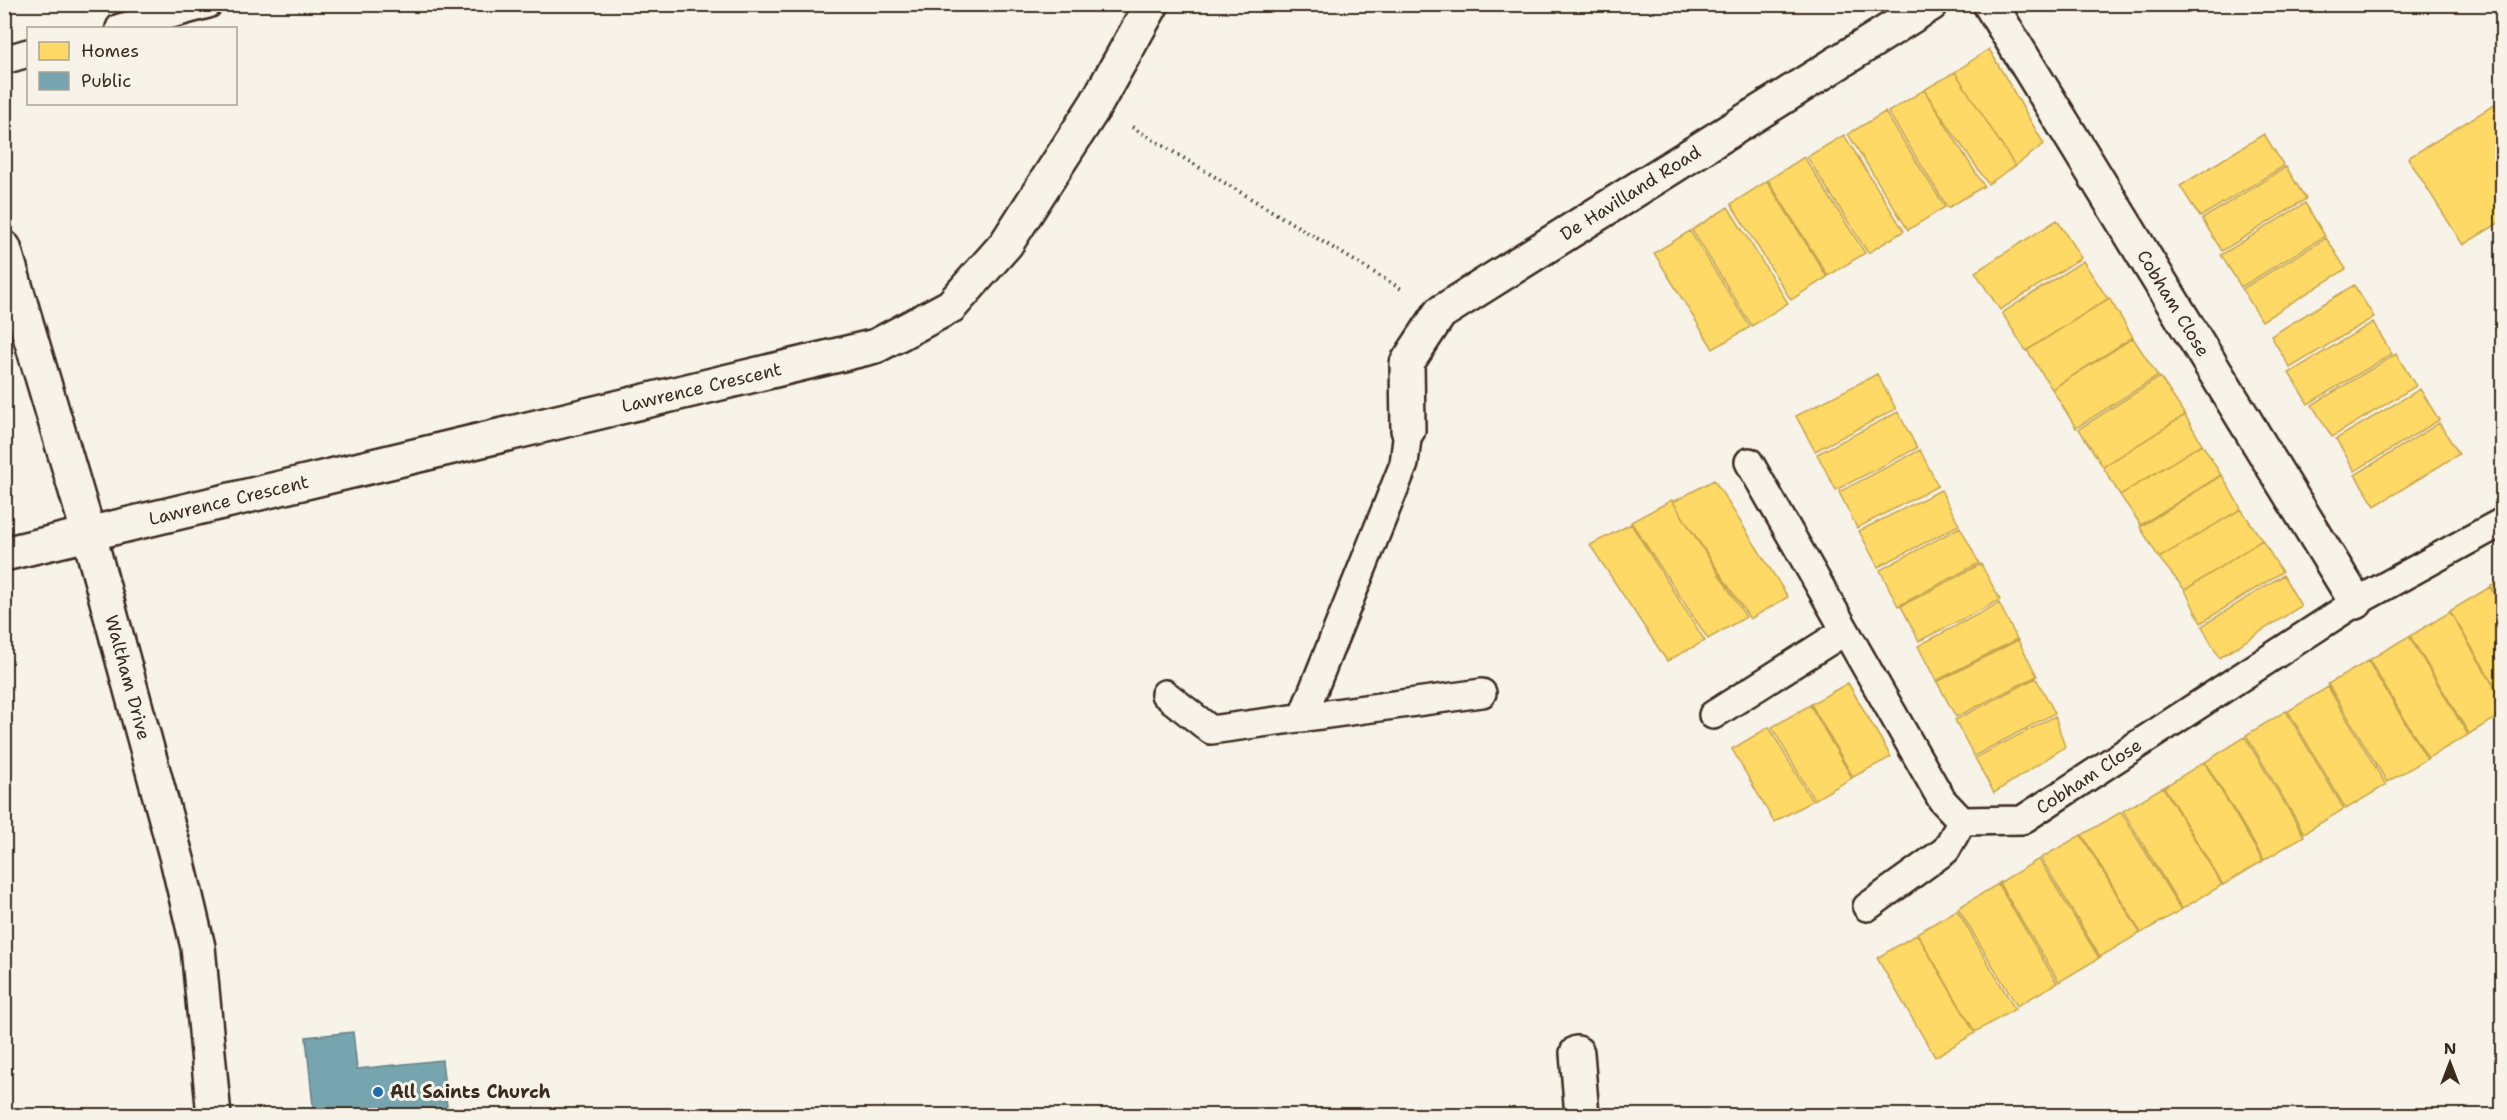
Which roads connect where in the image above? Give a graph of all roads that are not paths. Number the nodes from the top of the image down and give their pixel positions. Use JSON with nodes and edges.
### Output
{"nodes":[{"id":1,"x":208,"y":4,"type":"edge"},
{"id":2,"x":1152,"y":4,"type":"edge"},
{"id":3,"x":1931,"y":4,"type":"edge"},
{"id":4,"x":1990,"y":4,"type":"edge"},
{"id":5,"x":124,"y":27,"type":"edge"},
{"id":6,"x":27,"y":53,"type":"edge"},
{"id":7,"x":4,"y":60,"type":"edge"},
{"id":8,"x":4,"y":248,"type":"edge"},
{"id":9,"x":1408,"y":430,"type":"joint"},
{"id":10,"x":1749,"y":462,"type":"dead end"},
{"id":11,"x":2502,"y":522,"type":"edge"},
{"id":12,"x":89,"y":535,"type":"junction"},
{"id":13,"x":4,"y":554,"type":"edge"},
{"id":14,"x":2356,"y":602,"type":"junction"},
{"id":15,"x":1845,"y":631,"type":"junction"},
{"id":16,"x":1482,"y":693,"type":"dead end"},
{"id":17,"x":1165,"y":694,"type":"dead end"},
{"id":18,"x":1713,"y":715,"type":"dead end"},
{"id":19,"x":1302,"y":718,"type":"junction"},
{"id":20,"x":1962,"y":821,"type":"junction"},
{"id":21,"x":1867,"y":907,"type":"dead end"},
{"id":22,"x":1577,"y":1053,"type":"dead end"},
{"id":23,"x":214,"y":1116,"type":"edge"},
{"id":24,"x":1582,"y":1116,"type":"edge"}],
"edges":[{"from":1,"to":5,"type":"lane"},
{"from":2,"to":12,"type":"street","name":"Lawrence Crescent"},
{"from":3,"to":9,"type":"street","name":"De Havilland Road"},
{"from":4,"to":14,"type":"street","name":"Cobham Close"},
{"from":6,"to":7,"type":"lane"},
{"from":8,"to":12,"type":"street","name":"Waltham Drive"},
{"from":9,"to":19,"type":"lane"},
{"from":10,"to":15,"type":"lane"},
{"from":11,"to":14,"type":"lane","name":"Cobham Close"},
{"from":12,"to":13,"type":"street","name":"Lawrence Crescent"},
{"from":12,"to":23,"type":"street","name":"Waltham Drive"},
{"from":14,"to":20,"type":"lane","name":"Cobham Close"},
{"from":15,"to":18,"type":"lane"},
{"from":15,"to":20,"type":"lane"},
{"from":16,"to":19,"type":"lane"},
{"from":17,"to":19,"type":"lane"},
{"from":20,"to":21,"type":"lane"},
{"from":22,"to":24,"type":"street"}]}
